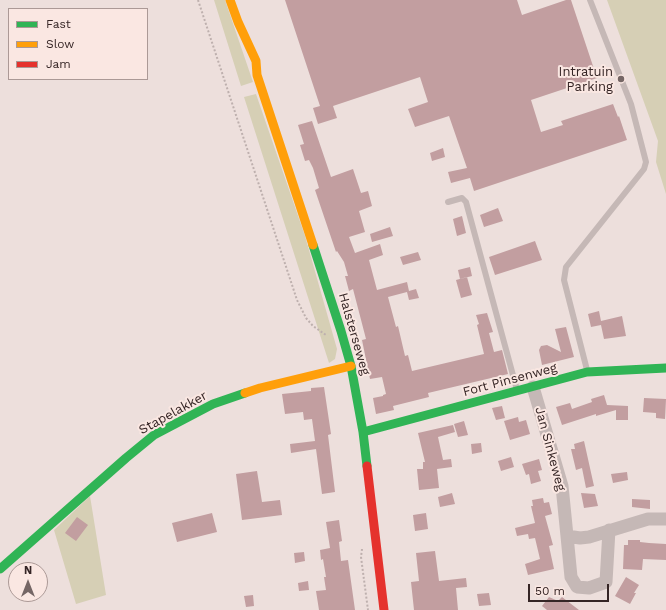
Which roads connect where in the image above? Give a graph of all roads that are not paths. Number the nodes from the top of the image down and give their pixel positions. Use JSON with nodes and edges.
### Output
{"nodes":[{"id":1,"x":230,"y":0,"type":"edge"},
{"id":2,"x":590,"y":0,"type":"edge"},
{"id":3,"x":228,"y":22,"type":"dead end"},
{"id":4,"x":257,"y":75,"type":"junction"},
{"id":5,"x":448,"y":202,"type":"dead end"},
{"id":6,"x":351,"y":366,"type":"junction"},
{"id":7,"x":666,"y":368,"type":"edge"},
{"id":8,"x":588,"y":372,"type":"junction"},
{"id":9,"x":533,"y":387,"type":"junction"},
{"id":10,"x":517,"y":391,"type":"junction"},
{"id":11,"x":363,"y":432,"type":"junction"},
{"id":12,"x":666,"y":519,"type":"edge"},
{"id":13,"x":608,"y":530,"type":"junction"},
{"id":14,"x":567,"y":536,"type":"junction"},
{"id":15,"x":0,"y":569,"type":"edge"},
{"id":16,"x":384,"y":610,"type":"edge"}],
"edges":[{"from":1,"to":4,"type":"street","name":"Halsterseweg"},
{"from":2,"to":8,"type":"lane"},
{"from":3,"to":4,"type":"street","name":"Halsterseweg"},
{"from":4,"to":6,"type":"street","name":"Halsterseweg"},
{"from":5,"to":10,"type":"lane"},
{"from":6,"to":11,"type":"street","name":"Halsterseweg"},
{"from":6,"to":15,"type":"street","name":"Stapelakker"},
{"from":7,"to":8,"type":"street","name":"Fort Pinsenweg"},
{"from":8,"to":9,"type":"street","name":"Fort Pinsenweg"},
{"from":9,"to":10,"type":"street","name":"Fort Pinsenweg"},
{"from":9,"to":14,"type":"street","name":"Jan Sinkeweg"},
{"from":10,"to":11,"type":"street","name":"Fort Pinsenweg"},
{"from":11,"to":16,"type":"street","name":"Halsterseweg"},
{"from":12,"to":13,"type":"street"},
{"from":13,"to":14,"type":"street"},
{"from":13,"to":14,"type":"street","name":"Jan Sinkeweg"}]}
